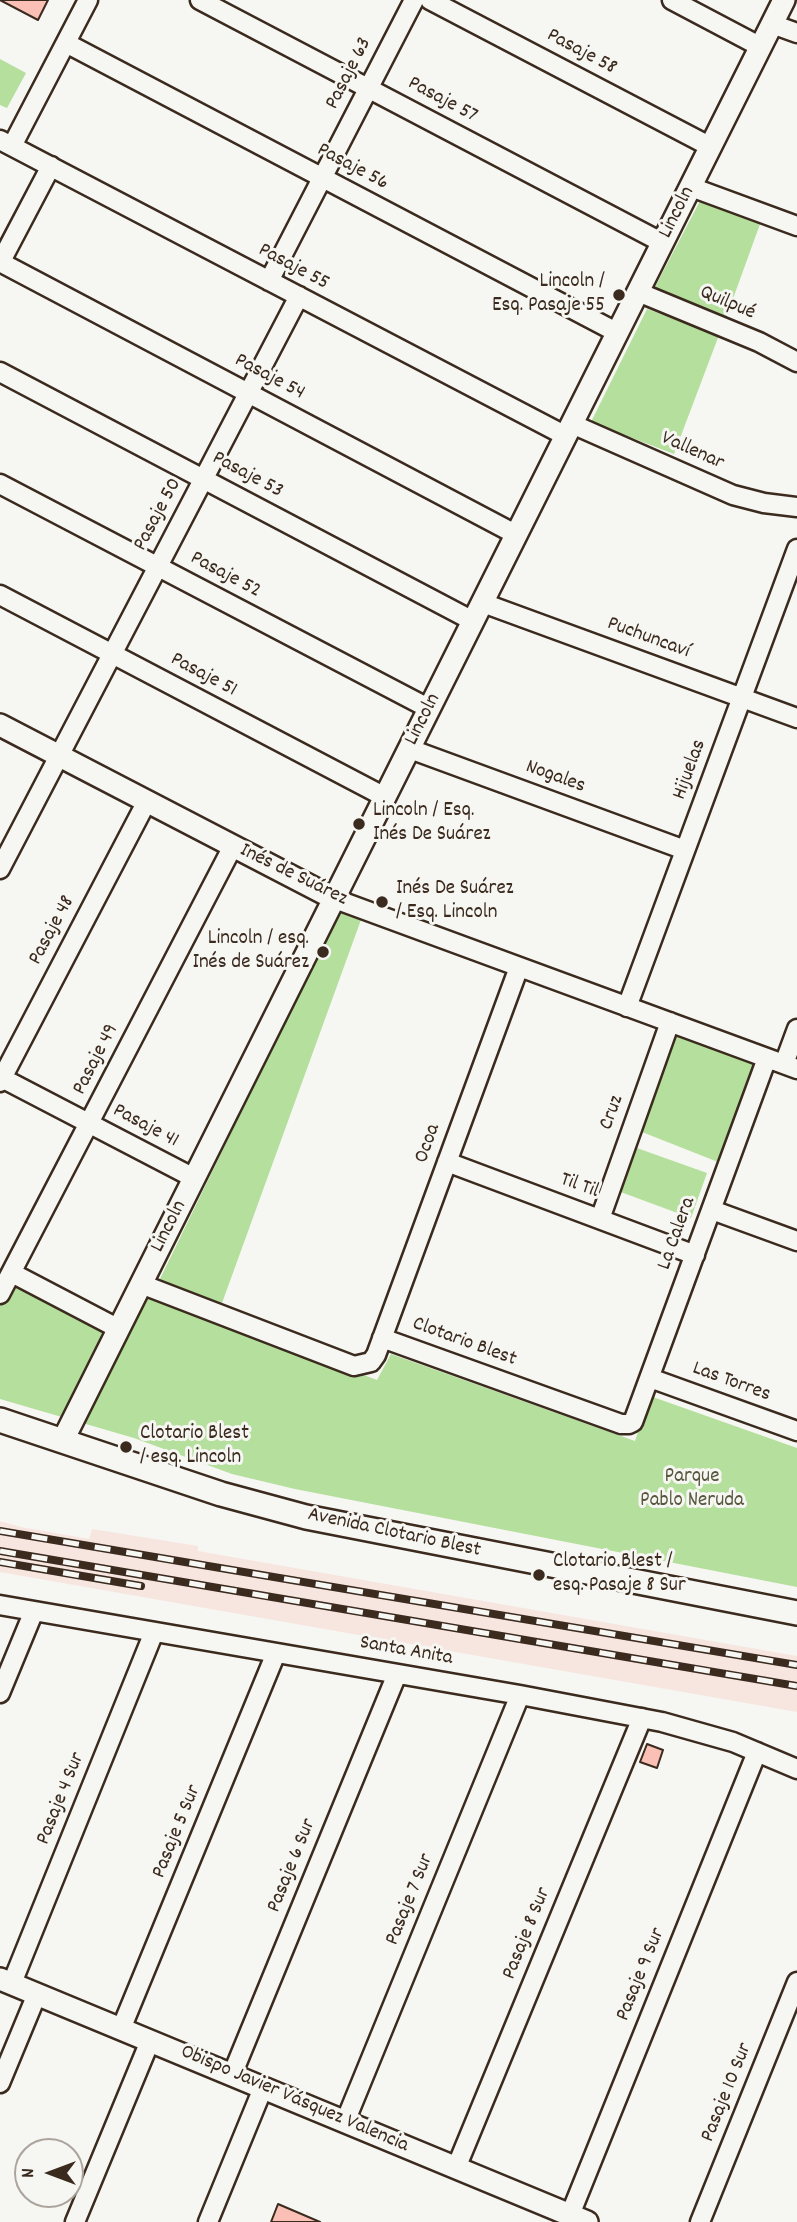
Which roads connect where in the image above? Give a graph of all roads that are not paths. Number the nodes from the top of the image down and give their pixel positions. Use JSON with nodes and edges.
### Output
{"nodes":[{"id":1,"x":88,"y":0,"type":"edge"},
{"id":2,"x":201,"y":0,"type":"edge"},
{"id":3,"x":414,"y":0,"type":"edge"},
{"id":4,"x":430,"y":0,"type":"edge"},
{"id":5,"x":672,"y":0,"type":"edge"},
{"id":6,"x":784,"y":0,"type":"edge"},
{"id":7,"x":772,"y":24,"type":"junction"},
{"id":8,"x":797,"y":33,"type":"edge"},
{"id":9,"x":66,"y":43,"type":"junction"},
{"id":10,"x":761,"y":47,"type":"junction"},
{"id":11,"x":369,"y":88,"type":"junction"},
{"id":12,"x":6,"y":143,"type":"edge"},
{"id":13,"x":711,"y":147,"type":"junction"},
{"id":14,"x":51,"y":166,"type":"junction"},
{"id":15,"x":322,"y":178,"type":"junction"},
{"id":16,"x":691,"y":187,"type":"junction"},
{"id":17,"x":797,"y":226,"type":"edge"},
{"id":18,"x":663,"y":243,"type":"junction"},
{"id":19,"x":0,"y":262,"type":"edge"},
{"id":20,"x":269,"y":281,"type":"junction"},
{"id":21,"x":638,"y":292,"type":"junction"},
{"id":22,"x":299,"y":296,"type":"junction"},
{"id":23,"x":618,"y":333,"type":"junction"},
{"id":24,"x":797,"y":362,"type":"edge"},
{"id":25,"x":0,"y":372,"type":"edge"},
{"id":26,"x":248,"y":393,"type":"junction"},
{"id":27,"x":569,"y":430,"type":"junction"},
{"id":28,"x":204,"y":479,"type":"junction"},
{"id":29,"x":0,"y":484,"type":"edge"},
{"id":30,"x":797,"y":507,"type":"edge"},
{"id":31,"x":517,"y":535,"type":"junction"},
{"id":32,"x":797,"y":549,"type":"edge"},
{"id":33,"x":158,"y":566,"type":"junction"},
{"id":34,"x":0,"y":596,"type":"edge"},
{"id":35,"x":478,"y":612,"type":"junction"},
{"id":36,"x":112,"y":654,"type":"junction"},
{"id":37,"x":742,"y":698,"type":"junction"},
{"id":38,"x":430,"y":709,"type":"junction"},
{"id":39,"x":797,"y":718,"type":"edge"},
{"id":40,"x":0,"y":725,"type":"edge"},
{"id":41,"x":410,"y":749,"type":"junction"},
{"id":42,"x":59,"y":755,"type":"junction"},
{"id":43,"x":386,"y":797,"type":"junction"},
{"id":44,"x":147,"y":801,"type":"junction"},
{"id":45,"x":233,"y":846,"type":"junction"},
{"id":46,"x":685,"y":850,"type":"junction"},
{"id":47,"x":0,"y":869,"type":"edge"},
{"id":48,"x":335,"y":899,"type":"junction"},
{"id":49,"x":519,"y":967,"type":"junction"},
{"id":50,"x":627,"y":1007,"type":"junction"},
{"id":51,"x":670,"y":1022,"type":"junction"},
{"id":52,"x":797,"y":1029,"type":"edge"},
{"id":53,"x":783,"y":1064,"type":"edge"},
{"id":54,"x":1,"y":1079,"type":"edge"},
{"id":55,"x":89,"y":1124,"type":"junction"},
{"id":56,"x":447,"y":1162,"type":"junction"},
{"id":57,"x":194,"y":1178,"type":"junction"},
{"id":58,"x":712,"y":1210,"type":"junction"},
{"id":59,"x":600,"y":1219,"type":"junction"},
{"id":60,"x":797,"y":1241,"type":"edge"},
{"id":61,"x":695,"y":1255,"type":"junction"},
{"id":62,"x":12,"y":1273,"type":"junction"},
{"id":63,"x":141,"y":1284,"type":"junction"},
{"id":64,"x":0,"y":1294,"type":"edge"},
{"id":65,"x":119,"y":1329,"type":"junction"},
{"id":66,"x":383,"y":1338,"type":"junction"},
{"id":67,"x":650,"y":1378,"type":"junction"},
{"id":68,"x":0,"y":1420,"type":"edge"},
{"id":69,"x":629,"y":1424,"type":"joint"},
{"id":70,"x":797,"y":1432,"type":"edge"},
{"id":71,"x":64,"y":1440,"type":"junction"},
{"id":72,"x":0,"y":1605,"type":"edge"},
{"id":73,"x":34,"y":1611,"type":"junction"},
{"id":74,"x":797,"y":1613,"type":"edge"},
{"id":75,"x":154,"y":1632,"type":"junction"},
{"id":76,"x":276,"y":1653,"type":"junction"},
{"id":77,"x":397,"y":1674,"type":"junction"},
{"id":78,"x":0,"y":1693,"type":"edge"},
{"id":79,"x":520,"y":1695,"type":"junction"},
{"id":80,"x":642,"y":1718,"type":"junction"},
{"id":81,"x":757,"y":1752,"type":"junction"},
{"id":82,"x":797,"y":1769,"type":"edge"},
{"id":83,"x":6,"y":1981,"type":"edge"},
{"id":84,"x":797,"y":1982,"type":"edge"},
{"id":85,"x":37,"y":1994,"type":"junction"},
{"id":86,"x":121,"y":2029,"type":"junction"},
{"id":87,"x":150,"y":2040,"type":"junction"},
{"id":88,"x":232,"y":2075,"type":"junction"},
{"id":89,"x":0,"y":2083,"type":"edge"},
{"id":90,"x":263,"y":2088,"type":"junction"},
{"id":91,"x":345,"y":2122,"type":"junction"},
{"id":92,"x":456,"y":2168,"type":"junction"},
{"id":93,"x":578,"y":2218,"type":"edge"},
{"id":94,"x":75,"y":2222,"type":"edge"},
{"id":95,"x":208,"y":2222,"type":"edge"},
{"id":96,"x":700,"y":2222,"type":"edge"}],
"edges":[{"from":1,"to":9,"type":"street"},
{"from":2,"to":11,"type":"street","name":"Pasaje 57"},
{"from":3,"to":11,"type":"street","name":"Pasaje 63"},
{"from":4,"to":13,"type":"street","name":"Pasaje 58"},
{"from":5,"to":10,"type":"street"},
{"from":6,"to":7,"type":"street","name":"Lincoln"},
{"from":7,"to":8,"type":"street"},
{"from":7,"to":10,"type":"street","name":"Lincoln"},
{"from":9,"to":12,"type":"street"},
{"from":9,"to":15,"type":"street","name":"Pasaje 56"},
{"from":10,"to":13,"type":"street","name":"Lincoln"},
{"from":11,"to":15,"type":"street","name":"Pasaje 63"},
{"from":11,"to":18,"type":"street","name":"Pasaje 57"},
{"from":12,"to":14,"type":"street","name":"Pasaje 55"},
{"from":13,"to":16,"type":"street","name":"Lincoln"},
{"from":14,"to":19,"type":"street"},
{"from":14,"to":20,"type":"street","name":"Pasaje 55"},
{"from":15,"to":20,"type":"street","name":"Pasaje 63"},
{"from":15,"to":23,"type":"street","name":"Pasaje 56"},
{"from":16,"to":17,"type":"street"},
{"from":16,"to":18,"type":"street","name":"Lincoln"},
{"from":18,"to":21,"type":"street","name":"Lincoln"},
{"from":19,"to":26,"type":"street","name":"Pasaje 54"},
{"from":20,"to":22,"type":"street","name":"Pasaje 55"},
{"from":21,"to":23,"type":"street","name":"Lincoln"},
{"from":21,"to":24,"type":"street","name":"Quilpué"},
{"from":22,"to":26,"type":"street","name":"Pasaje 50"},
{"from":22,"to":27,"type":"street","name":"Pasaje 55"},
{"from":23,"to":27,"type":"street","name":"Lincoln"},
{"from":25,"to":28,"type":"street","name":"Pasaje 53"},
{"from":26,"to":28,"type":"street","name":"Pasaje 50"},
{"from":26,"to":31,"type":"street","name":"Pasaje 54"},
{"from":27,"to":30,"type":"street","name":"Vallenar"},
{"from":27,"to":31,"type":"street","name":"Lincoln"},
{"from":28,"to":33,"type":"street","name":"Pasaje 50"},
{"from":28,"to":35,"type":"street","name":"Pasaje 53"},
{"from":29,"to":33,"type":"street","name":"Pasaje 52"},
{"from":31,"to":35,"type":"street","name":"Lincoln"},
{"from":32,"to":37,"type":"street","name":"Hijuelas"},
{"from":33,"to":36,"type":"street","name":"Pasaje 50"},
{"from":33,"to":38,"type":"street","name":"Pasaje 52"},
{"from":34,"to":36,"type":"street","name":"Pasaje 51"},
{"from":35,"to":37,"type":"street","name":"Puchuncaví"},
{"from":35,"to":38,"type":"street","name":"Lincoln"},
{"from":36,"to":42,"type":"street","name":"Pasaje 50"},
{"from":36,"to":43,"type":"street","name":"Pasaje 51"},
{"from":37,"to":39,"type":"street","name":"Puchuncaví"},
{"from":37,"to":46,"type":"street","name":"Hijuelas"},
{"from":38,"to":41,"type":"street","name":"Lincoln"},
{"from":40,"to":42,"type":"street","name":"Inés de Suárez"},
{"from":41,"to":43,"type":"street","name":"Lincoln"},
{"from":41,"to":46,"type":"street","name":"Nogales"},
{"from":42,"to":44,"type":"street","name":"Inés de Suárez"},
{"from":42,"to":47,"type":"street","name":"Pasaje 50"},
{"from":43,"to":48,"type":"street","name":"Lincoln"},
{"from":44,"to":45,"type":"street","name":"Inés de Suárez"},
{"from":44,"to":54,"type":"street","name":"Pasaje 48"},
{"from":45,"to":48,"type":"street","name":"Inés de Suárez"},
{"from":45,"to":55,"type":"street","name":"Pasaje 49"},
{"from":46,"to":50,"type":"street","name":"Hijuelas"},
{"from":48,"to":49,"type":"street","name":"Inés de Suárez"},
{"from":48,"to":57,"type":"street","name":"Lincoln"},
{"from":49,"to":50,"type":"street","name":"Inés de Suárez"},
{"from":49,"to":56,"type":"street","name":"Ocoa"},
{"from":50,"to":51,"type":"street","name":"Inés de Suárez"},
{"from":51,"to":53,"type":"street","name":"Inés de Suárez"},
{"from":51,"to":59,"type":"street","name":"Cruz"},
{"from":52,"to":53,"type":"street","name":"La Calera"},
{"from":53,"to":58,"type":"street","name":"La Calera"},
{"from":54,"to":55,"type":"street","name":"Pasaje 41"},
{"from":55,"to":57,"type":"street","name":"Pasaje 41"},
{"from":55,"to":62,"type":"street","name":"Pasaje 49"},
{"from":56,"to":59,"type":"street","name":"Til Til"},
{"from":56,"to":66,"type":"street","name":"Ocoa"},
{"from":57,"to":63,"type":"street","name":"Lincoln"},
{"from":58,"to":60,"type":"street"},
{"from":58,"to":61,"type":"street","name":"La Calera"},
{"from":59,"to":61,"type":"street","name":"Til Til"},
{"from":61,"to":67,"type":"street","name":"La Calera"},
{"from":62,"to":64,"type":"street","name":"Pasaje 49"},
{"from":62,"to":65,"type":"street"},
{"from":63,"to":65,"type":"street","name":"Lincoln"},
{"from":63,"to":66,"type":"street","name":"Clotario Blest"},
{"from":65,"to":71,"type":"street","name":"Lincoln"},
{"from":66,"to":69,"type":"street","name":"Clotario Blest"},
{"from":67,"to":69,"type":"street","name":"La Calera"},
{"from":67,"to":70,"type":"street","name":"Las Torres"},
{"from":68,"to":71,"type":"main road","name":"Avenida Clotario Blest"},
{"from":71,"to":74,"type":"main road","name":"Avenida Clotario Blest"},
{"from":72,"to":73,"type":"street","name":"Santa Anita"},
{"from":73,"to":75,"type":"street","name":"Santa Anita"},
{"from":73,"to":78,"type":"street"},
{"from":75,"to":76,"type":"street","name":"Santa Anita"},
{"from":75,"to":83,"type":"street","name":"Pasaje 4 Sur"},
{"from":76,"to":77,"type":"street","name":"Santa Anita"},
{"from":76,"to":86,"type":"street","name":"Pasaje 5 Sur"},
{"from":77,"to":79,"type":"street","name":"Santa Anita"},
{"from":77,"to":88,"type":"street","name":"Pasaje 6 Sur"},
{"from":79,"to":80,"type":"street","name":"Santa Anita"},
{"from":79,"to":91,"type":"street","name":"Pasaje 7 Sur"},
{"from":80,"to":81,"type":"street","name":"Santa Anita"},
{"from":80,"to":92,"type":"street","name":"Pasaje 8 Sur"},
{"from":81,"to":82,"type":"street","name":"Santa Anita"},
{"from":81,"to":93,"type":"street","name":"Pasaje 9 Sur"},
{"from":83,"to":85,"type":"street","name":"Obispo Javier Vásquez Valencia"},
{"from":84,"to":96,"type":"street","name":"Pasaje 10 Sur"},
{"from":85,"to":86,"type":"street","name":"Obispo Javier Vásquez Valencia"},
{"from":85,"to":89,"type":"street"},
{"from":86,"to":87,"type":"street","name":"Obispo Javier Vásquez Valencia"},
{"from":87,"to":88,"type":"street","name":"Obispo Javier Vásquez Valencia"},
{"from":87,"to":94,"type":"street"},
{"from":88,"to":90,"type":"street","name":"Obispo Javier Vásquez Valencia"},
{"from":90,"to":91,"type":"street","name":"Obispo Javier Vásquez Valencia"},
{"from":90,"to":95,"type":"street"},
{"from":91,"to":92,"type":"street","name":"Obispo Javier Vásquez Valencia"},
{"from":92,"to":93,"type":"street","name":"Obispo Javier Vásquez Valencia"}]}
